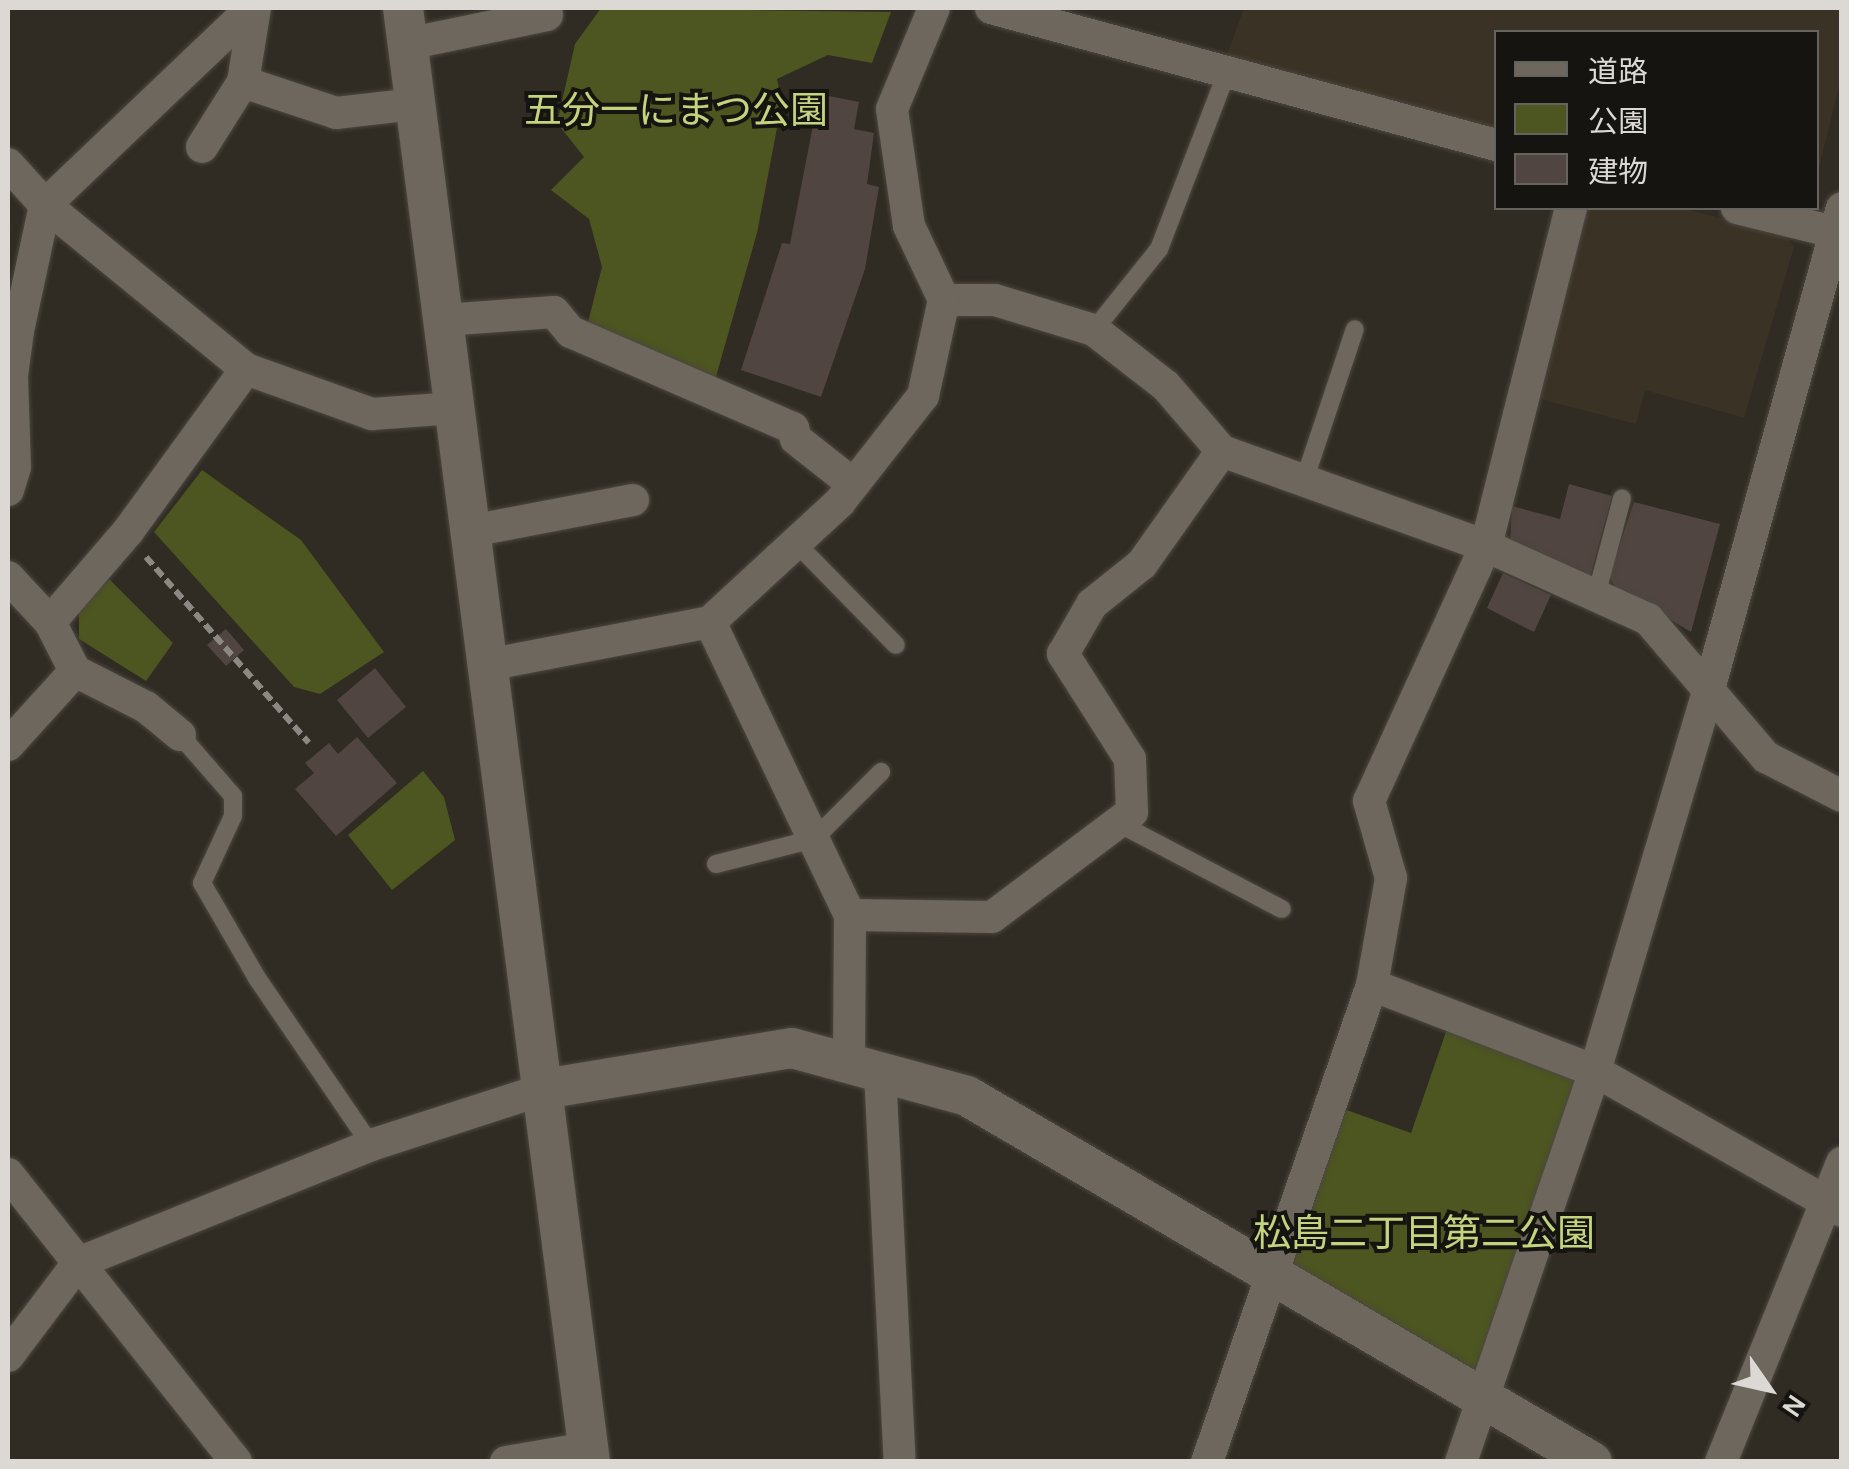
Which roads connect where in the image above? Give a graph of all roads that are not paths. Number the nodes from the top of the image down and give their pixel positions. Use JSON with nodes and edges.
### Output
{"nodes":[{"id":1,"x":253,"y":8,"type":"edge"},
{"id":2,"x":934,"y":8,"type":"edge"},
{"id":3,"x":991,"y":8,"type":"edge"},
{"id":4,"x":546,"y":15,"type":"dead end"},
{"id":5,"x":405,"y":26,"type":"edge"},
{"id":6,"x":1227,"y":72,"type":"junction"},
{"id":7,"x":243,"y":82,"type":"junction"},
{"id":8,"x":415,"y":104,"type":"junction"},
{"id":9,"x":1494,"y":144,"type":"edge"},
{"id":10,"x":202,"y":146,"type":"dead end"},
{"id":11,"x":8,"y":164,"type":"edge"},
{"id":12,"x":45,"y":205,"type":"junction"},
{"id":13,"x":1570,"y":210,"type":"edge"},
{"id":14,"x":1749,"y":210,"type":"edge"},
{"id":15,"x":1839,"y":225,"type":"edge"},
{"id":16,"x":944,"y":300,"type":"junction"},
{"id":17,"x":444,"y":320,"type":"junction"},
{"id":18,"x":1355,"y":329,"type":"dead end"},
{"id":19,"x":1094,"y":330,"type":"junction"},
{"id":20,"x":246,"y":369,"type":"junction"},
{"id":21,"x":456,"y":408,"type":"junction"},
{"id":22,"x":1222,"y":451,"type":"junction"},
{"id":23,"x":1304,"y":481,"type":"junction"},
{"id":24,"x":854,"y":484,"type":"junction"},
{"id":25,"x":8,"y":490,"type":"edge"},
{"id":26,"x":1622,"y":498,"type":"dead end"},
{"id":27,"x":633,"y":500,"type":"dead end"},
{"id":28,"x":471,"y":531,"type":"junction"},
{"id":29,"x":795,"y":542,"type":"junction"},
{"id":30,"x":1486,"y":546,"type":"junction"},
{"id":31,"x":8,"y":578,"type":"edge"},
{"id":32,"x":1596,"y":596,"type":"junction"},
{"id":33,"x":50,"y":622,"type":"junction"},
{"id":34,"x":710,"y":622,"type":"junction"},
{"id":35,"x":896,"y":645,"type":"dead end"},
{"id":36,"x":487,"y":665,"type":"junction"},
{"id":37,"x":75,"y":671,"type":"junction"},
{"id":38,"x":1708,"y":693,"type":"junction"},
{"id":39,"x":180,"y":735,"type":"joint"},
{"id":40,"x":8,"y":745,"type":"edge"},
{"id":41,"x":881,"y":772,"type":"dead end"},
{"id":42,"x":1842,"y":796,"type":"edge"},
{"id":43,"x":1118,"y":822,"type":"junction"},
{"id":44,"x":814,"y":839,"type":"junction"},
{"id":45,"x":716,"y":864,"type":"dead end"},
{"id":46,"x":1282,"y":908,"type":"dead end"},
{"id":47,"x":850,"y":915,"type":"junction"},
{"id":48,"x":1372,"y":986,"type":"junction"},
{"id":49,"x":865,"y":1068,"type":"junction"},
{"id":50,"x":1595,"y":1070,"type":"junction"},
{"id":51,"x":544,"y":1089,"type":"junction"},
{"id":52,"x":371,"y":1145,"type":"junction"},
{"id":53,"x":1842,"y":1162,"type":"edge"},
{"id":54,"x":8,"y":1174,"type":"edge"},
{"id":55,"x":1834,"y":1207,"type":"edge"},
{"id":56,"x":78,"y":1263,"type":"junction"},
{"id":57,"x":1270,"y":1274,"type":"junction"},
{"id":58,"x":8,"y":1356,"type":"edge"},
{"id":59,"x":1483,"y":1396,"type":"junction"},
{"id":60,"x":589,"y":1455,"type":"edge"},
{"id":61,"x":236,"y":1462,"type":"edge"},
{"id":62,"x":506,"y":1462,"type":"edge"},
{"id":63,"x":900,"y":1462,"type":"edge"},
{"id":64,"x":1207,"y":1462,"type":"edge"},
{"id":65,"x":1461,"y":1462,"type":"edge"},
{"id":66,"x":1592,"y":1462,"type":"edge"},
{"id":67,"x":1721,"y":1462,"type":"edge"}],
"edges":[{"from":1,"to":7,"type":"street"},
{"from":1,"to":12,"type":"street"},
{"from":2,"to":16,"type":"street"},
{"from":3,"to":6,"type":"street"},
{"from":4,"to":5,"type":"street"},
{"from":5,"to":8,"type":"street"},
{"from":6,"to":9,"type":"street"},
{"from":6,"to":19,"type":"lane"},
{"from":7,"to":8,"type":"street"},
{"from":7,"to":10,"type":"street"},
{"from":8,"to":17,"type":"street"},
{"from":11,"to":12,"type":"street"},
{"from":12,"to":20,"type":"street"},
{"from":12,"to":25,"type":"street"},
{"from":13,"to":30,"type":"street"},
{"from":14,"to":15,"type":"street"},
{"from":15,"to":38,"type":"street"},
{"from":16,"to":19,"type":"street"},
{"from":16,"to":24,"type":"street"},
{"from":17,"to":21,"type":"street"},
{"from":17,"to":24,"type":"street"},
{"from":18,"to":23,"type":"lane"},
{"from":19,"to":22,"type":"street"},
{"from":20,"to":21,"type":"street"},
{"from":20,"to":33,"type":"street"},
{"from":21,"to":28,"type":"street"},
{"from":22,"to":23,"type":"street"},
{"from":22,"to":43,"type":"street"},
{"from":23,"to":30,"type":"street"},
{"from":24,"to":29,"type":"street"},
{"from":26,"to":32,"type":"lane"},
{"from":27,"to":28,"type":"street"},
{"from":28,"to":36,"type":"street"},
{"from":29,"to":34,"type":"street"},
{"from":29,"to":35,"type":"lane"},
{"from":30,"to":32,"type":"street"},
{"from":30,"to":48,"type":"street"},
{"from":31,"to":33,"type":"street"},
{"from":32,"to":38,"type":"street"},
{"from":33,"to":37,"type":"street"},
{"from":34,"to":36,"type":"street"},
{"from":34,"to":44,"type":"street"},
{"from":36,"to":51,"type":"street"},
{"from":37,"to":39,"type":"street"},
{"from":37,"to":40,"type":"street"},
{"from":38,"to":42,"type":"street"},
{"from":38,"to":50,"type":"street"},
{"from":39,"to":52,"type":"lane"},
{"from":41,"to":44,"type":"lane"},
{"from":43,"to":46,"type":"lane"},
{"from":43,"to":47,"type":"street"},
{"from":44,"to":45,"type":"lane"},
{"from":44,"to":47,"type":"street"},
{"from":47,"to":49,"type":"street"},
{"from":48,"to":50,"type":"street"},
{"from":48,"to":57,"type":"street"},
{"from":49,"to":51,"type":"street"},
{"from":49,"to":57,"type":"street"},
{"from":49,"to":63,"type":"street"},
{"from":50,"to":55,"type":"street"},
{"from":50,"to":59,"type":"street"},
{"from":51,"to":52,"type":"street"},
{"from":51,"to":60,"type":"street"},
{"from":52,"to":56,"type":"street"},
{"from":53,"to":55,"type":"street"},
{"from":54,"to":56,"type":"street"},
{"from":55,"to":67,"type":"street"},
{"from":56,"to":58,"type":"street"},
{"from":56,"to":61,"type":"street"},
{"from":57,"to":59,"type":"street"},
{"from":57,"to":64,"type":"street"},
{"from":59,"to":65,"type":"street"},
{"from":59,"to":66,"type":"street"},
{"from":60,"to":62,"type":"street"}]}
